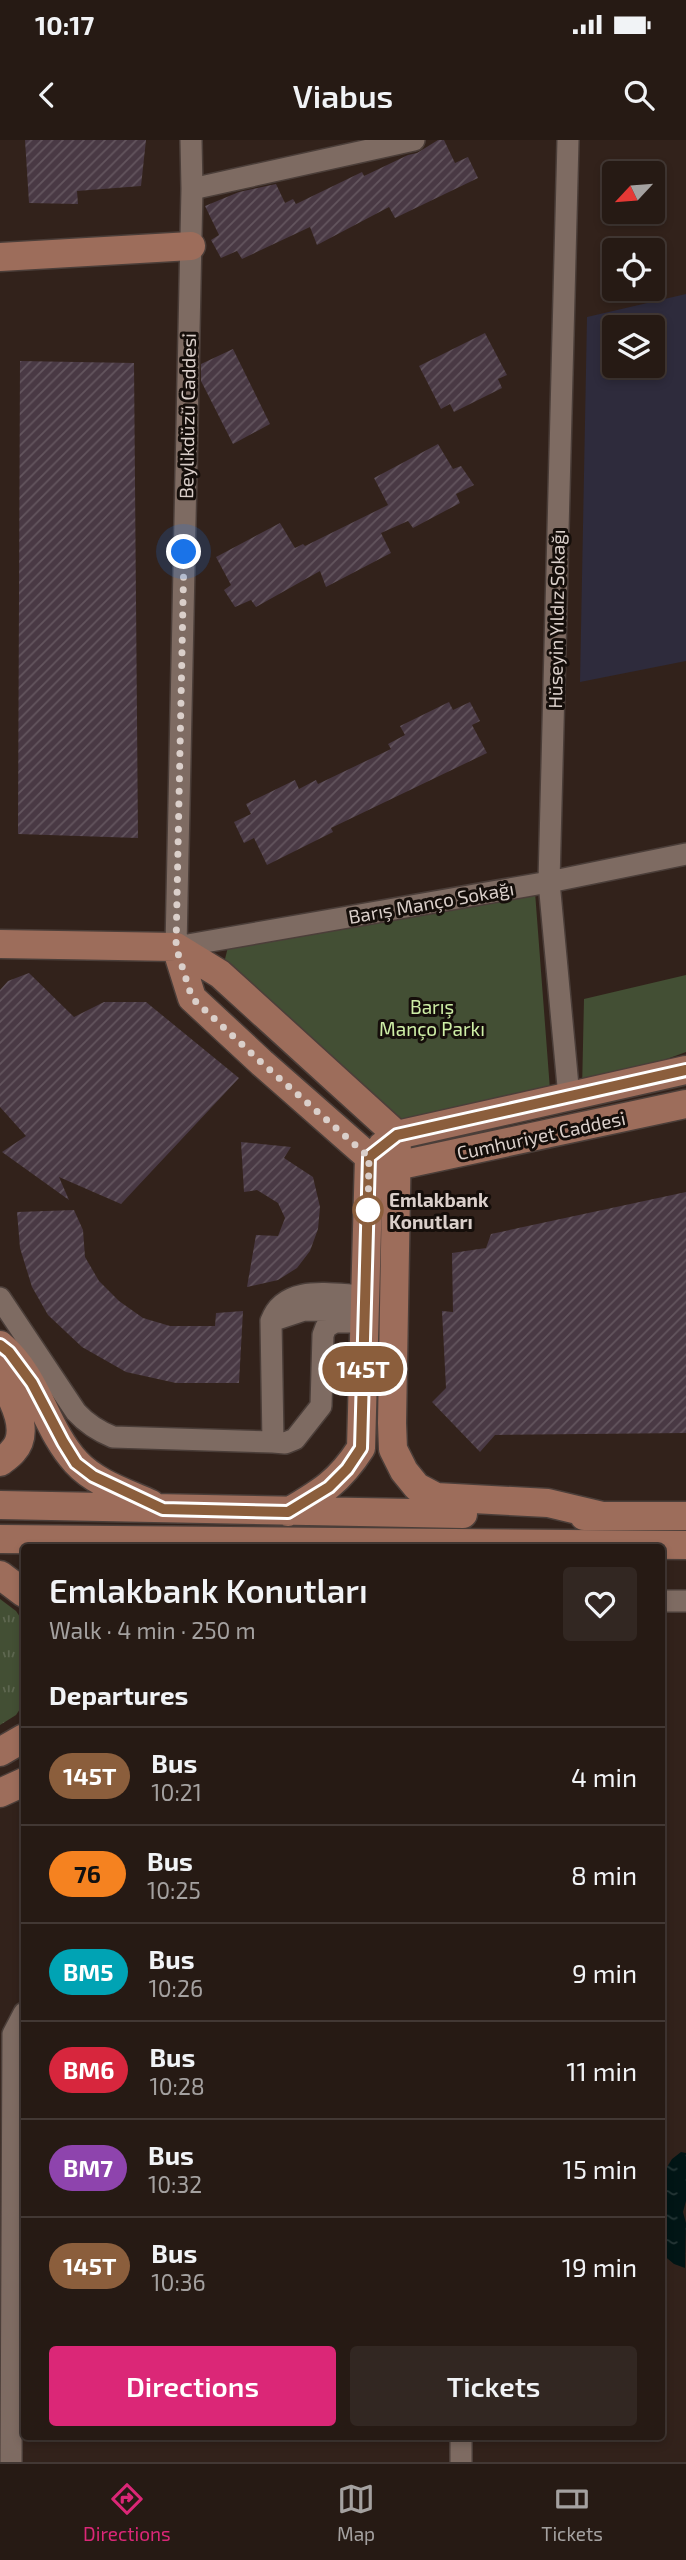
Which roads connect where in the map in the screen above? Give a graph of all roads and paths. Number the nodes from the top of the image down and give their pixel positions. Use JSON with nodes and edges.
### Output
{"nodes":[{"id":1,"x":191,"y":140,"type":"edge"},
{"id":2,"x":414,"y":140,"type":"edge"},
{"id":3,"x":568,"y":140,"type":"edge"},
{"id":4,"x":192,"y":189,"type":"junction"},
{"id":5,"x":191,"y":246,"type":"junction"},
{"id":6,"x":0,"y":257,"type":"edge"},
{"id":7,"x":686,"y":854,"type":"edge"},
{"id":8,"x":549,"y":882,"type":"junction"},
{"id":9,"x":0,"y":944,"type":"edge"},
{"id":10,"x":176,"y":947,"type":"junction"},
{"id":11,"x":686,"y":1070,"type":"edge"},
{"id":12,"x":569,"y":1097,"type":"junction"},
{"id":13,"x":686,"y":1104,"type":"edge"},
{"id":14,"x":573,"y":1129,"type":"junction"},
{"id":15,"x":397,"y":1135,"type":"junction"},
{"id":16,"x":369,"y":1157,"type":"junction"},
{"id":17,"x":396,"y":1166,"type":"junction"},
{"id":18,"x":0,"y":1298,"type":"edge"},
{"id":19,"x":365,"y":1309,"type":"junction"},
{"id":20,"x":0,"y":1345,"type":"edge"},
{"id":21,"x":0,"y":1377,"type":"edge"},
{"id":22,"x":273,"y":1442,"type":"junction"},
{"id":23,"x":0,"y":1462,"type":"edge"},
{"id":24,"x":0,"y":1505,"type":"edge"},
{"id":25,"x":163,"y":1509,"type":"junction"},
{"id":26,"x":288,"y":1512,"type":"junction"},
{"id":27,"x":603,"y":1516,"type":"junction"},
{"id":28,"x":686,"y":1516,"type":"edge"},
{"id":29,"x":0,"y":1539,"type":"edge"},
{"id":30,"x":193,"y":1544,"type":"edge"},
{"id":31,"x":665,"y":1545,"type":"edge"},
{"id":32,"x":686,"y":1545,"type":"edge"},
{"id":33,"x":0,"y":1575,"type":"edge"},
{"id":34,"x":21,"y":1591,"type":"edge"},
{"id":35,"x":665,"y":1601,"type":"edge"},
{"id":36,"x":686,"y":1601,"type":"edge"},
{"id":37,"x":21,"y":1740,"type":"edge"},
{"id":38,"x":0,"y":1752,"type":"edge"},
{"id":39,"x":21,"y":1783,"type":"edge"},
{"id":40,"x":0,"y":1793,"type":"edge"},
{"id":41,"x":21,"y":2019,"type":"edge"},
{"id":42,"x":461,"y":2440,"type":"edge"},
{"id":43,"x":11,"y":2462,"type":"edge"},
{"id":44,"x":461,"y":2462,"type":"edge"}],
"edges":[{"from":1,"to":4,"type":"street","name":"Beylikdüzü Caddesi"},
{"from":2,"to":4,"type":"street"},
{"from":3,"to":8,"type":"street","name":"Hüseyin Yıldız Sokağı"},
{"from":4,"to":5,"type":"street","name":"Beylikdüzü Caddesi"},
{"from":5,"to":6,"type":"main road"},
{"from":5,"to":10,"type":"street","name":"Beylikdüzü Caddesi"},
{"from":7,"to":8,"type":"street","name":"Barış Manço Sokağı"},
{"from":8,"to":10,"type":"street","name":"Barış Manço Sokağı"},
{"from":8,"to":12,"type":"street","name":"Hüseyin Yıldız Sokağı"},
{"from":9,"to":10,"type":"main road"},
{"from":10,"to":15,"type":"main road"},
{"from":10,"to":16,"type":"main road","name":"Beylikdüzü Caddesi"},
{"from":11,"to":12,"type":"main road","name":"Cumhuriyet Caddesi"},
{"from":12,"to":14,"type":"main road"},
{"from":12,"to":15,"type":"main road","name":"Cumhuriyet Caddesi"},
{"from":13,"to":14,"type":"main road","name":"Cumhuriyet Caddesi"},
{"from":14,"to":17,"type":"main road","name":"Cumhuriyet Caddesi"},
{"from":15,"to":16,"type":"main road","name":"Cumhuriyet Caddesi"},
{"from":15,"to":17,"type":"main road"},
{"from":16,"to":17,"type":"main road"},
{"from":16,"to":19,"type":"main road"},
{"from":17,"to":27,"type":"main road"},
{"from":18,"to":22,"type":"street"},
{"from":19,"to":22,"type":"street"},
{"from":19,"to":22,"type":"street"},
{"from":19,"to":26,"type":"main road"},
{"from":20,"to":25,"type":"main road"},
{"from":21,"to":23,"type":"main road"},
{"from":24,"to":25,"type":"main road"},
{"from":25,"to":26,"type":"main road"},
{"from":26,"to":27,"type":"main road"},
{"from":27,"to":28,"type":"main road"},
{"from":29,"to":30,"type":"main road"},
{"from":31,"to":32,"type":"main road"},
{"from":33,"to":34,"type":"main road"},
{"from":35,"to":36,"type":"street"},
{"from":37,"to":38,"type":"main road"},
{"from":39,"to":40,"type":"main road"},
{"from":41,"to":43,"type":"street"},
{"from":42,"to":44,"type":"street"}]}
